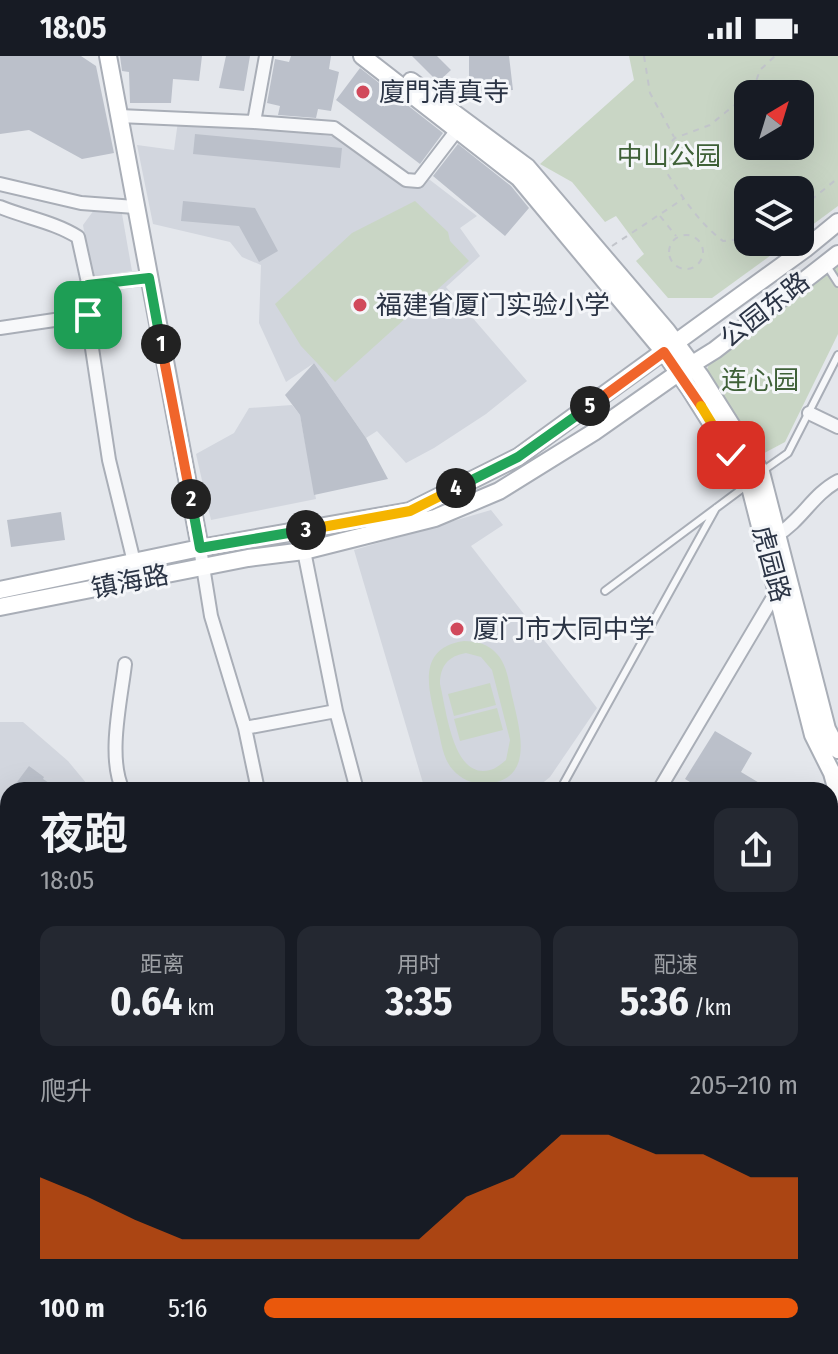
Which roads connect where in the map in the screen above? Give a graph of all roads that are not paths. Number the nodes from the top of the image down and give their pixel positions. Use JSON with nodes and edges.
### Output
{"nodes":[{"id":1,"x":108,"y":56,"type":"edge"},
{"id":2,"x":266,"y":56,"type":"edge"},
{"id":3,"x":362,"y":56,"type":"edge"},
{"id":4,"x":378,"y":56,"type":"edge"},
{"id":5,"x":119,"y":116,"type":"junction"},
{"id":6,"x":254,"y":122,"type":"junction"},
{"id":7,"x":457,"y":130,"type":"junction"},
{"id":8,"x":0,"y":184,"type":"edge"},
{"id":9,"x":0,"y":207,"type":"edge"},
{"id":10,"x":135,"y":207,"type":"junction"},
{"id":11,"x":838,"y":222,"type":"edge"},
{"id":12,"x":831,"y":259,"type":"edge"},
{"id":13,"x":149,"y":278,"type":"junction"},
{"id":14,"x":838,"y":283,"type":"edge"},
{"id":15,"x":88,"y":285,"type":"junction"},
{"id":16,"x":88,"y":315,"type":"junction"},
{"id":17,"x":0,"y":328,"type":"edge"},
{"id":18,"x":670,"y":347,"type":"junction"},
{"id":19,"x":838,"y":355,"type":"edge"},
{"id":20,"x":685,"y":368,"type":"junction"},
{"id":21,"x":809,"y":413,"type":"junction"},
{"id":22,"x":838,"y":427,"type":"edge"},
{"id":23,"x":755,"y":477,"type":"junction"},
{"id":24,"x":838,"y":481,"type":"edge"},
{"id":25,"x":716,"y":508,"type":"junction"},
{"id":26,"x":777,"y":535,"type":"junction"},
{"id":27,"x":200,"y":548,"type":"junction"},
{"id":28,"x":304,"y":551,"type":"junction"},
{"id":29,"x":134,"y":562,"type":"junction"},
{"id":30,"x":204,"y":567,"type":"junction"},
{"id":31,"x":788,"y":572,"type":"junction"},
{"id":32,"x":1,"y":586,"type":"edge"},
{"id":33,"x":778,"y":589,"type":"junction"},
{"id":34,"x":605,"y":591,"type":"dead end"},
{"id":35,"x":0,"y":607,"type":"edge"},
{"id":36,"x":125,"y":664,"type":"dead end"},
{"id":37,"x":336,"y":711,"type":"junction"},
{"id":38,"x":245,"y":728,"type":"junction"},
{"id":39,"x":838,"y":750,"type":"edge"},
{"id":40,"x":835,"y":772,"type":"edge"},
{"id":41,"x":119,"y":782,"type":"edge"},
{"id":42,"x":256,"y":782,"type":"edge"},
{"id":43,"x":355,"y":782,"type":"edge"},
{"id":44,"x":564,"y":782,"type":"edge"},
{"id":45,"x":664,"y":782,"type":"edge"}],
"edges":[{"from":1,"to":5,"type":"main road"},
{"from":2,"to":6,"type":"street"},
{"from":3,"to":7,"type":"main road"},
{"from":4,"to":18,"type":"main road"},
{"from":5,"to":6,"type":"street"},
{"from":5,"to":10,"type":"main road"},
{"from":6,"to":7,"type":"street"},
{"from":7,"to":18,"type":"main road"},
{"from":8,"to":10,"type":"street"},
{"from":9,"to":15,"type":"street"},
{"from":10,"to":13,"type":"main road"},
{"from":11,"to":18,"type":"main road","name":"公园东路"},
{"from":12,"to":14,"type":"lane"},
{"from":12,"to":20,"type":"main road","name":"公园东路"},
{"from":13,"to":15,"type":"street"},
{"from":13,"to":27,"type":"main road"},
{"from":15,"to":16,"type":"street"},
{"from":16,"to":17,"type":"street"},
{"from":16,"to":29,"type":"street"},
{"from":18,"to":20,"type":"main road","name":"虎园路"},
{"from":18,"to":27,"type":"main road","name":"镇海路"},
{"from":19,"to":21,"type":"lane"},
{"from":20,"to":23,"type":"main road","name":"虎园路"},
{"from":20,"to":28,"type":"main road","name":"镇海路"},
{"from":21,"to":22,"type":"street"},
{"from":21,"to":23,"type":"lane"},
{"from":23,"to":25,"type":"lane"},
{"from":23,"to":26,"type":"main road","name":"虎园路"},
{"from":23,"to":33,"type":"main road","name":"虎园路"},
{"from":24,"to":26,"type":"street"},
{"from":25,"to":34,"type":"lane"},
{"from":25,"to":44,"type":"lane"},
{"from":26,"to":31,"type":"main road","name":"虎园路"},
{"from":27,"to":29,"type":"main road","name":"镇海路"},
{"from":27,"to":30,"type":"street"},
{"from":28,"to":30,"type":"main road","name":"镇海路"},
{"from":28,"to":37,"type":"street"},
{"from":29,"to":32,"type":"main road","name":"镇海路"},
{"from":30,"to":35,"type":"main road","name":"镇海路"},
{"from":30,"to":38,"type":"street"},
{"from":31,"to":33,"type":"street"},
{"from":31,"to":39,"type":"main road","name":"虎园路"},
{"from":33,"to":40,"type":"main road","name":"虎园路"},
{"from":33,"to":45,"type":"street"},
{"from":36,"to":41,"type":"street"},
{"from":37,"to":38,"type":"street"},
{"from":37,"to":43,"type":"street"},
{"from":38,"to":42,"type":"street"}]}
